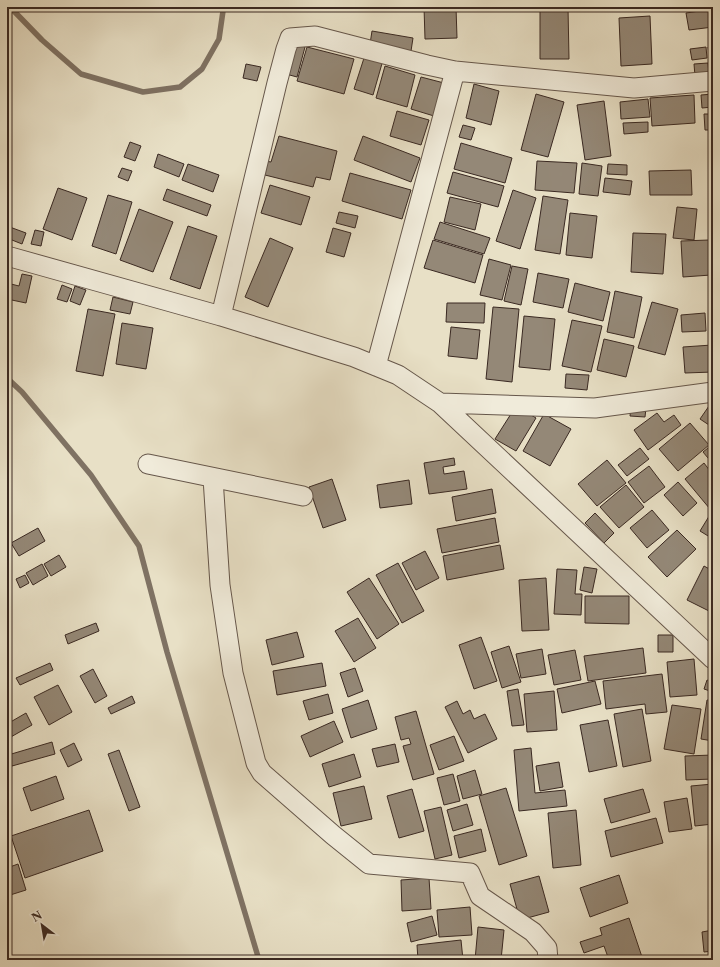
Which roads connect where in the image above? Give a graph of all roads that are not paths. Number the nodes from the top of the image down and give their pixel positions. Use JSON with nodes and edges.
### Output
{"nodes":[{"id":1,"x":455,"y":71,"type":"junction"},
{"id":2,"x":713,"y":81,"type":"edge"},
{"id":3,"x":7,"y":256,"type":"edge"},
{"id":4,"x":221,"y":316,"type":"junction"},
{"id":5,"x":376,"y":366,"type":"junction"},
{"id":6,"x":713,"y":392,"type":"edge"},
{"id":7,"x":440,"y":403,"type":"junction"},
{"id":8,"x":148,"y":464,"type":"dead end"},
{"id":9,"x":213,"y":478,"type":"junction"},
{"id":10,"x":303,"y":496,"type":"dead end"},
{"id":11,"x":713,"y":659,"type":"edge"},
{"id":12,"x":548,"y":960,"type":"edge"}],
"edges":[{"from":1,"to":2,"type":"street"},
{"from":1,"to":4,"type":"street"},
{"from":1,"to":5,"type":"street"},
{"from":3,"to":4,"type":"street"},
{"from":4,"to":5,"type":"street"},
{"from":5,"to":7,"type":"street"},
{"from":6,"to":7,"type":"street"},
{"from":7,"to":11,"type":"street"},
{"from":8,"to":9,"type":"street"},
{"from":9,"to":10,"type":"street"},
{"from":9,"to":12,"type":"street"}]}
